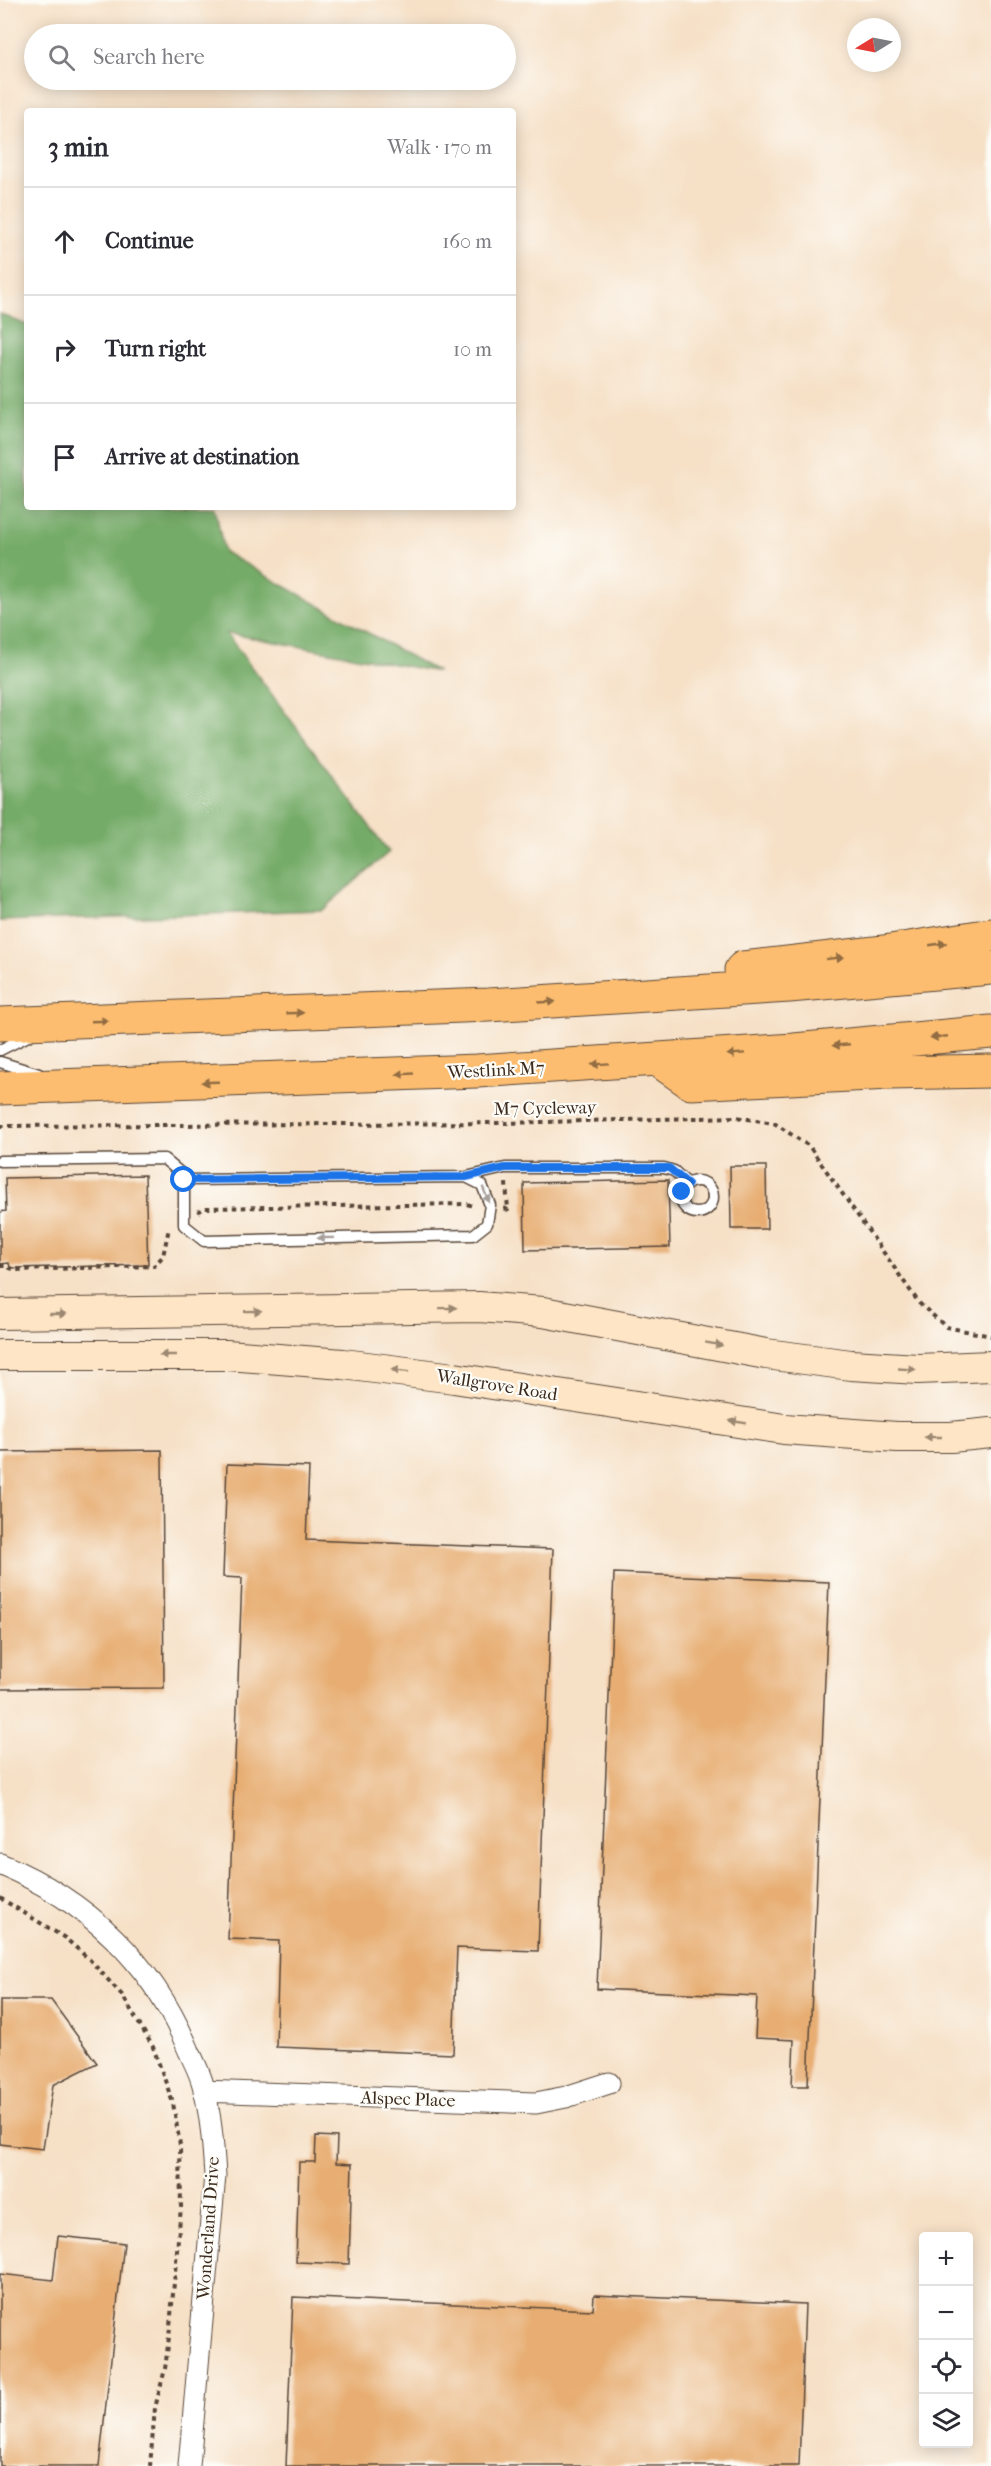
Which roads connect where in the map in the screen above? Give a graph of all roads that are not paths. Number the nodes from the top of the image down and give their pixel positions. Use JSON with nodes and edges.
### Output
{"nodes":[{"id":1,"x":991,"y":935,"type":"edge"},
{"id":2,"x":885,"y":965,"type":"junction"},
{"id":3,"x":991,"y":968,"type":"edge"},
{"id":4,"x":54,"y":1023,"type":"junction"},
{"id":5,"x":0,"y":1024,"type":"edge"},
{"id":6,"x":991,"y":1032,"type":"edge"},
{"id":7,"x":0,"y":1050,"type":"edge"},
{"id":8,"x":889,"y":1057,"type":"junction"},
{"id":9,"x":0,"y":1062,"type":"edge"},
{"id":10,"x":991,"y":1071,"type":"edge"},
{"id":11,"x":77,"y":1087,"type":"junction"},
{"id":12,"x":0,"y":1088,"type":"edge"},
{"id":13,"x":0,"y":1161,"type":"edge"},
{"id":14,"x":466,"y":1177,"type":"junction"},
{"id":15,"x":184,"y":1180,"type":"junction"},
{"id":16,"x":688,"y":1184,"type":"dead end"},
{"id":17,"x":0,"y":1314,"type":"edge"},
{"id":18,"x":0,"y":1355,"type":"edge"},
{"id":19,"x":990,"y":1366,"type":"edge"},
{"id":20,"x":991,"y":1433,"type":"edge"},
{"id":21,"x":0,"y":1864,"type":"edge"},
{"id":22,"x":609,"y":2083,"type":"dead end"},
{"id":23,"x":204,"y":2091,"type":"junction"},
{"id":24,"x":189,"y":2466,"type":"edge"}],
"edges":[{"from":2,"to":1,"type":"highway","one_way":true},
{"from":2,"to":3,"type":"highway"},
{"from":4,"to":2,"type":"highway","one_way":true},
{"from":4,"to":5,"type":"highway"},
{"from":4,"to":7,"type":"lane"},
{"from":6,"to":8,"type":"highway","one_way":true},
{"from":8,"to":10,"type":"highway"},
{"from":8,"to":11,"type":"highway","name":"Westlink M7","one_way":true},
{"from":9,"to":11,"type":"lane"},
{"from":11,"to":12,"type":"highway","name":"Westlink M7"},
{"from":13,"to":15,"type":"lane"},
{"from":14,"to":15,"type":"lane"},
{"from":14,"to":15,"type":"lane","one_way":true},
{"from":14,"to":16,"type":"lane"},
{"from":17,"to":19,"type":"main road","one_way":true},
{"from":20,"to":18,"type":"main road","name":"Wallgrove Road","one_way":true},
{"from":21,"to":23,"type":"street","name":"Wonderland Drive"},
{"from":22,"to":23,"type":"street","name":"Alspec Place"},
{"from":23,"to":24,"type":"street","name":"Wonderland Drive"}]}
